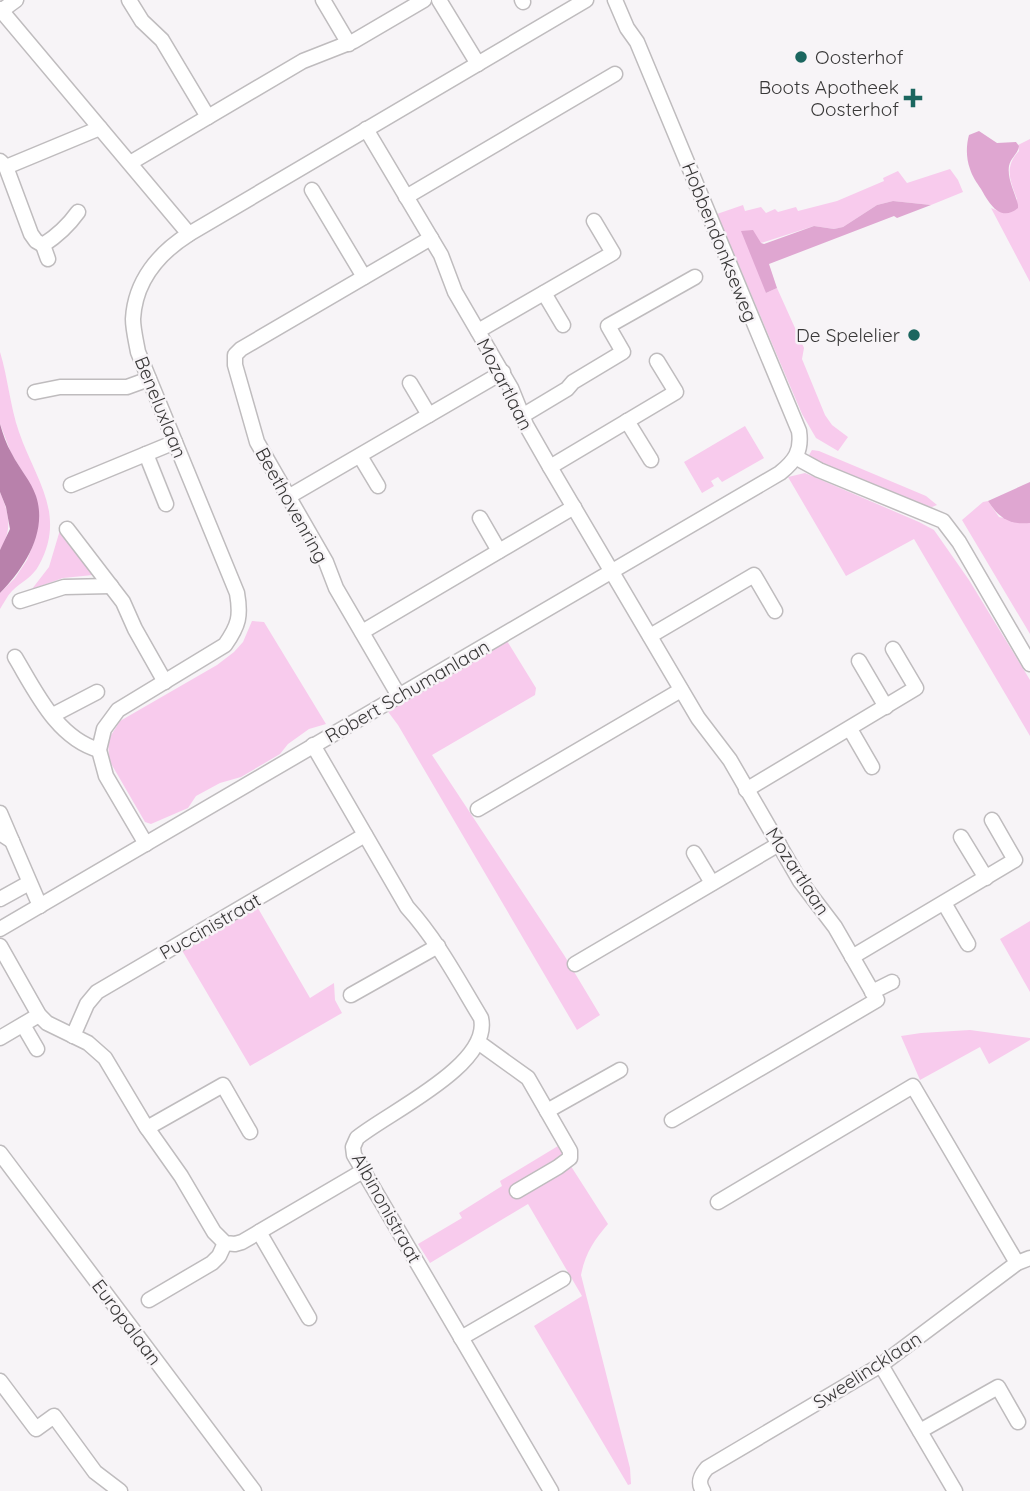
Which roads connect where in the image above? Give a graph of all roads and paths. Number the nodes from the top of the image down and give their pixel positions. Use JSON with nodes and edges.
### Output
{"nodes":[{"id":1,"x":16,"y":0,"type":"edge"},
{"id":2,"x":129,"y":0,"type":"edge"},
{"id":3,"x":323,"y":0,"type":"edge"},
{"id":4,"x":424,"y":0,"type":"edge"},
{"id":5,"x":439,"y":0,"type":"edge"},
{"id":6,"x":586,"y":0,"type":"edge"},
{"id":7,"x":615,"y":0,"type":"edge"},
{"id":8,"x":625,"y":0,"type":"edge"},
{"id":9,"x":1,"y":10,"type":"edge"},
{"id":10,"x":637,"y":42,"type":"junction"},
{"id":11,"x":349,"y":44,"type":"junction"},
{"id":12,"x":478,"y":64,"type":"junction"},
{"id":13,"x":615,"y":74,"type":"dead end"},
{"id":14,"x":208,"y":117,"type":"junction"},
{"id":15,"x":100,"y":128,"type":"junction"},
{"id":16,"x":366,"y":129,"type":"junction"},
{"id":17,"x":130,"y":163,"type":"junction"},
{"id":18,"x":3,"y":164,"type":"edge"},
{"id":19,"x":312,"y":190,"type":"dead end"},
{"id":20,"x":406,"y":197,"type":"junction"},
{"id":21,"x":78,"y":212,"type":"dead end"},
{"id":22,"x":594,"y":221,"type":"dead end"},
{"id":23,"x":189,"y":234,"type":"junction"},
{"id":24,"x":430,"y":238,"type":"junction"},
{"id":25,"x":364,"y":277,"type":"junction"},
{"id":26,"x":695,"y":277,"type":"dead end"},
{"id":27,"x":544,"y":293,"type":"junction"},
{"id":28,"x":563,"y":325,"type":"dead end"},
{"id":29,"x":478,"y":331,"type":"junction"},
{"id":30,"x":657,"y":361,"type":"dead end"},
{"id":31,"x":503,"y":372,"type":"junction"},
{"id":32,"x":149,"y":379,"type":"junction"},
{"id":33,"x":410,"y":383,"type":"dead end"},
{"id":34,"x":35,"y":392,"type":"dead end"},
{"id":35,"x":429,"y":415,"type":"junction"},
{"id":36,"x":523,"y":416,"type":"junction"},
{"id":37,"x":628,"y":421,"type":"junction"},
{"id":38,"x":175,"y":442,"type":"junction"},
{"id":39,"x":146,"y":454,"type":"junction"},
{"id":40,"x":360,"y":456,"type":"junction"},
{"id":41,"x":797,"y":458,"type":"junction"},
{"id":42,"x":651,"y":460,"type":"dead end"},
{"id":43,"x":550,"y":467,"type":"junction"},
{"id":44,"x":71,"y":485,"type":"dead end"},
{"id":45,"x":378,"y":486,"type":"dead end"},
{"id":46,"x":288,"y":497,"type":"junction"},
{"id":47,"x":166,"y":504,"type":"dead end"},
{"id":48,"x":574,"y":507,"type":"junction"},
{"id":49,"x":480,"y":519,"type":"dead end"},
{"id":50,"x":67,"y":529,"type":"dead end"},
{"id":51,"x":499,"y":551,"type":"junction"},
{"id":52,"x":612,"y":571,"type":"junction"},
{"id":53,"x":111,"y":586,"type":"junction"},
{"id":54,"x":20,"y":601,"type":"dead end"},
{"id":55,"x":775,"y":611,"type":"dead end"},
{"id":56,"x":362,"y":632,"type":"junction"},
{"id":57,"x":650,"y":636,"type":"junction"},
{"id":58,"x":893,"y":649,"type":"dead end"},
{"id":59,"x":15,"y":657,"type":"dead end"},
{"id":60,"x":859,"y":661,"type":"dead end"},
{"id":61,"x":1030,"y":664,"type":"edge"},
{"id":62,"x":165,"y":682,"type":"junction"},
{"id":63,"x":681,"y":690,"type":"junction"},
{"id":64,"x":97,"y":692,"type":"dead end"},
{"id":65,"x":399,"y":696,"type":"junction"},
{"id":66,"x":886,"y":707,"type":"junction"},
{"id":67,"x":53,"y":715,"type":"junction"},
{"id":68,"x":850,"y":729,"type":"junction"},
{"id":69,"x":313,"y":745,"type":"junction"},
{"id":70,"x":99,"y":750,"type":"junction"},
{"id":71,"x":872,"y":767,"type":"dead end"},
{"id":72,"x":746,"y":790,"type":"junction"},
{"id":73,"x":478,"y":810,"type":"dead end"},
{"id":74,"x":0,"y":813,"type":"edge"},
{"id":75,"x":992,"y":820,"type":"dead end"},
{"id":76,"x":365,"y":835,"type":"junction"},
{"id":77,"x":6,"y":837,"type":"edge"},
{"id":78,"x":961,"y":837,"type":"dead end"},
{"id":79,"x":146,"y":844,"type":"junction"},
{"id":80,"x":779,"y":844,"type":"junction"},
{"id":81,"x":694,"y":853,"type":"dead end"},
{"id":82,"x":986,"y":878,"type":"junction"},
{"id":83,"x":29,"y":883,"type":"junction"},
{"id":84,"x":712,"y":883,"type":"junction"},
{"id":85,"x":0,"y":899,"type":"edge"},
{"id":86,"x":944,"y":903,"type":"junction"},
{"id":87,"x":40,"y":906,"type":"junction"},
{"id":88,"x":0,"y":929,"type":"edge"},
{"id":89,"x":968,"y":944,"type":"dead end"},
{"id":90,"x":0,"y":946,"type":"edge"},
{"id":91,"x":438,"y":946,"type":"junction"},
{"id":92,"x":852,"y":957,"type":"junction"},
{"id":93,"x":575,"y":964,"type":"dead end"},
{"id":94,"x":892,"y":982,"type":"dead end"},
{"id":95,"x":351,"y":995,"type":"dead end"},
{"id":96,"x":875,"y":996,"type":"junction"},
{"id":97,"x":40,"y":1015,"type":"junction"},
{"id":98,"x":23,"y":1025,"type":"junction"},
{"id":99,"x":73,"y":1036,"type":"junction"},
{"id":100,"x":0,"y":1038,"type":"edge"},
{"id":101,"x":478,"y":1042,"type":"junction"},
{"id":102,"x":37,"y":1049,"type":"dead end"},
{"id":103,"x":620,"y":1070,"type":"dead end"},
{"id":104,"x":547,"y":1111,"type":"junction"},
{"id":105,"x":672,"y":1120,"type":"dead end"},
{"id":106,"x":147,"y":1128,"type":"junction"},
{"id":107,"x":250,"y":1132,"type":"dead end"},
{"id":108,"x":0,"y":1153,"type":"edge"},
{"id":109,"x":363,"y":1171,"type":"junction"},
{"id":110,"x":517,"y":1191,"type":"dead end"},
{"id":111,"x":718,"y":1202,"type":"dead end"},
{"id":112,"x":259,"y":1232,"type":"junction"},
{"id":113,"x":225,"y":1243,"type":"junction"},
{"id":114,"x":1024,"y":1261,"type":"edge"},
{"id":115,"x":563,"y":1279,"type":"dead end"},
{"id":116,"x":149,"y":1300,"type":"dead end"},
{"id":117,"x":309,"y":1318,"type":"dead end"},
{"id":118,"x":461,"y":1338,"type":"junction"},
{"id":119,"x":881,"y":1365,"type":"junction"},
{"id":120,"x":0,"y":1381,"type":"edge"},
{"id":121,"x":1018,"y":1422,"type":"dead end"},
{"id":122,"x":920,"y":1431,"type":"junction"},
{"id":123,"x":702,"y":1484,"type":"edge"},
{"id":124,"x":120,"y":1491,"type":"edge"},
{"id":125,"x":254,"y":1491,"type":"edge"},
{"id":126,"x":551,"y":1491,"type":"edge"},
{"id":127,"x":955,"y":1491,"type":"edge"}],
"edges":[{"from":1,"to":9,"type":"street"},
{"from":2,"to":14,"type":"street"},
{"from":3,"to":11,"type":"street"},
{"from":4,"to":11,"type":"street"},
{"from":5,"to":12,"type":"street"},
{"from":6,"to":12,"type":"street","name":"Beneluxlaan"},
{"from":7,"to":10,"type":"street","name":"Hobbendonkseweg"},
{"from":8,"to":10,"type":"street","name":"Hobbendonkseweg"},
{"from":9,"to":15,"type":"street"},
{"from":10,"to":41,"type":"street","name":"Hobbendonkseweg"},
{"from":11,"to":14,"type":"street"},
{"from":12,"to":16,"type":"street","name":"Beneluxlaan"},
{"from":13,"to":20,"type":"street"},
{"from":14,"to":17,"type":"street"},
{"from":15,"to":17,"type":"street"},
{"from":15,"to":18,"type":"street"},
{"from":16,"to":20,"type":"street","name":"Mozartlaan"},
{"from":16,"to":23,"type":"street","name":"Beneluxlaan"},
{"from":17,"to":23,"type":"street"},
{"from":18,"to":21,"type":"street"},
{"from":19,"to":25,"type":"street"},
{"from":20,"to":24,"type":"street","name":"Mozartlaan"},
{"from":22,"to":27,"type":"street"},
{"from":23,"to":32,"type":"street","name":"Beneluxlaan"},
{"from":24,"to":25,"type":"street","name":"Beethovenring"},
{"from":24,"to":29,"type":"street","name":"Mozartlaan"},
{"from":25,"to":46,"type":"street","name":"Beethovenring"},
{"from":26,"to":36,"type":"street"},
{"from":27,"to":28,"type":"street"},
{"from":27,"to":29,"type":"street"},
{"from":29,"to":31,"type":"street","name":"Mozartlaan"},
{"from":30,"to":37,"type":"street"},
{"from":31,"to":35,"type":"street"},
{"from":31,"to":36,"type":"street","name":"Mozartlaan"},
{"from":32,"to":34,"type":"street"},
{"from":32,"to":38,"type":"street","name":"Beneluxlaan"},
{"from":33,"to":35,"type":"street"},
{"from":35,"to":40,"type":"street"},
{"from":36,"to":43,"type":"street","name":"Mozartlaan"},
{"from":37,"to":42,"type":"street"},
{"from":37,"to":43,"type":"street"},
{"from":38,"to":39,"type":"street"},
{"from":38,"to":62,"type":"street","name":"Beneluxlaan"},
{"from":39,"to":44,"type":"street"},
{"from":39,"to":47,"type":"street"},
{"from":40,"to":45,"type":"street"},
{"from":40,"to":46,"type":"street"},
{"from":41,"to":52,"type":"street","name":"Robert Schumanlaan"},
{"from":41,"to":61,"type":"street"},
{"from":43,"to":48,"type":"street","name":"Mozartlaan"},
{"from":46,"to":56,"type":"street","name":"Beethovenring"},
{"from":48,"to":51,"type":"street"},
{"from":48,"to":52,"type":"street","name":"Mozartlaan"},
{"from":49,"to":51,"type":"street"},
{"from":50,"to":53,"type":"street"},
{"from":51,"to":56,"type":"street"},
{"from":52,"to":57,"type":"street","name":"Mozartlaan"},
{"from":52,"to":65,"type":"street","name":"Robert Schumanlaan"},
{"from":53,"to":54,"type":"street"},
{"from":53,"to":62,"type":"street"},
{"from":55,"to":57,"type":"street"},
{"from":56,"to":65,"type":"street","name":"Beethovenring"},
{"from":57,"to":63,"type":"street","name":"Mozartlaan"},
{"from":58,"to":66,"type":"street"},
{"from":59,"to":67,"type":"street"},
{"from":60,"to":66,"type":"street"},
{"from":62,"to":70,"type":"street","name":"Beneluxlaan"},
{"from":63,"to":72,"type":"street","name":"Mozartlaan"},
{"from":63,"to":73,"type":"street"},
{"from":64,"to":67,"type":"street"},
{"from":65,"to":69,"type":"street","name":"Robert Schumanlaan"},
{"from":66,"to":68,"type":"street"},
{"from":67,"to":70,"type":"street"},
{"from":68,"to":71,"type":"street"},
{"from":68,"to":72,"type":"street"},
{"from":69,"to":76,"type":"street"},
{"from":69,"to":79,"type":"street","name":"Robert Schumanlaan"},
{"from":70,"to":79,"type":"street"},
{"from":72,"to":80,"type":"street","name":"Mozartlaan"},
{"from":74,"to":77,"type":"street"},
{"from":75,"to":82,"type":"street"},
{"from":76,"to":91,"type":"street"},
{"from":76,"to":99,"type":"street","name":"Puccinistraat"},
{"from":77,"to":83,"type":"street"},
{"from":78,"to":82,"type":"street"},
{"from":79,"to":87,"type":"street","name":"Robert Schumanlaan"},
{"from":80,"to":84,"type":"street"},
{"from":80,"to":92,"type":"street","name":"Mozartlaan"},
{"from":81,"to":84,"type":"street"},
{"from":82,"to":86,"type":"street"},
{"from":83,"to":85,"type":"street"},
{"from":83,"to":87,"type":"street"},
{"from":84,"to":93,"type":"street"},
{"from":86,"to":89,"type":"street"},
{"from":86,"to":92,"type":"street"},
{"from":87,"to":88,"type":"street","name":"Robert Schumanlaan"},
{"from":90,"to":97,"type":"street"},
{"from":91,"to":95,"type":"street"},
{"from":91,"to":101,"type":"street"},
{"from":92,"to":96,"type":"street","name":"Mozartlaan"},
{"from":94,"to":96,"type":"street"},
{"from":96,"to":105,"type":"street"},
{"from":97,"to":98,"type":"street"},
{"from":97,"to":99,"type":"street"},
{"from":98,"to":100,"type":"street"},
{"from":98,"to":102,"type":"street"},
{"from":99,"to":106,"type":"street"},
{"from":101,"to":104,"type":"street"},
{"from":101,"to":109,"type":"street","name":"Albinonistraat"},
{"from":103,"to":104,"type":"street"},
{"from":104,"to":110,"type":"street"},
{"from":106,"to":107,"type":"street"},
{"from":106,"to":113,"type":"street"},
{"from":108,"to":125,"type":"street","name":"Europalaan"},
{"from":109,"to":112,"type":"street"},
{"from":109,"to":118,"type":"street","name":"Albinonistraat"},
{"from":111,"to":114,"type":"street"},
{"from":112,"to":113,"type":"street"},
{"from":112,"to":117,"type":"street"},
{"from":113,"to":116,"type":"street"},
{"from":114,"to":119,"type":"street","name":"Sweelincklaan"},
{"from":115,"to":118,"type":"street"},
{"from":118,"to":126,"type":"street","name":"Albinonistraat"},
{"from":119,"to":122,"type":"street"},
{"from":119,"to":123,"type":"street","name":"Sweelincklaan"},
{"from":120,"to":124,"type":"street"},
{"from":121,"to":122,"type":"street"},
{"from":122,"to":127,"type":"street"}]}
